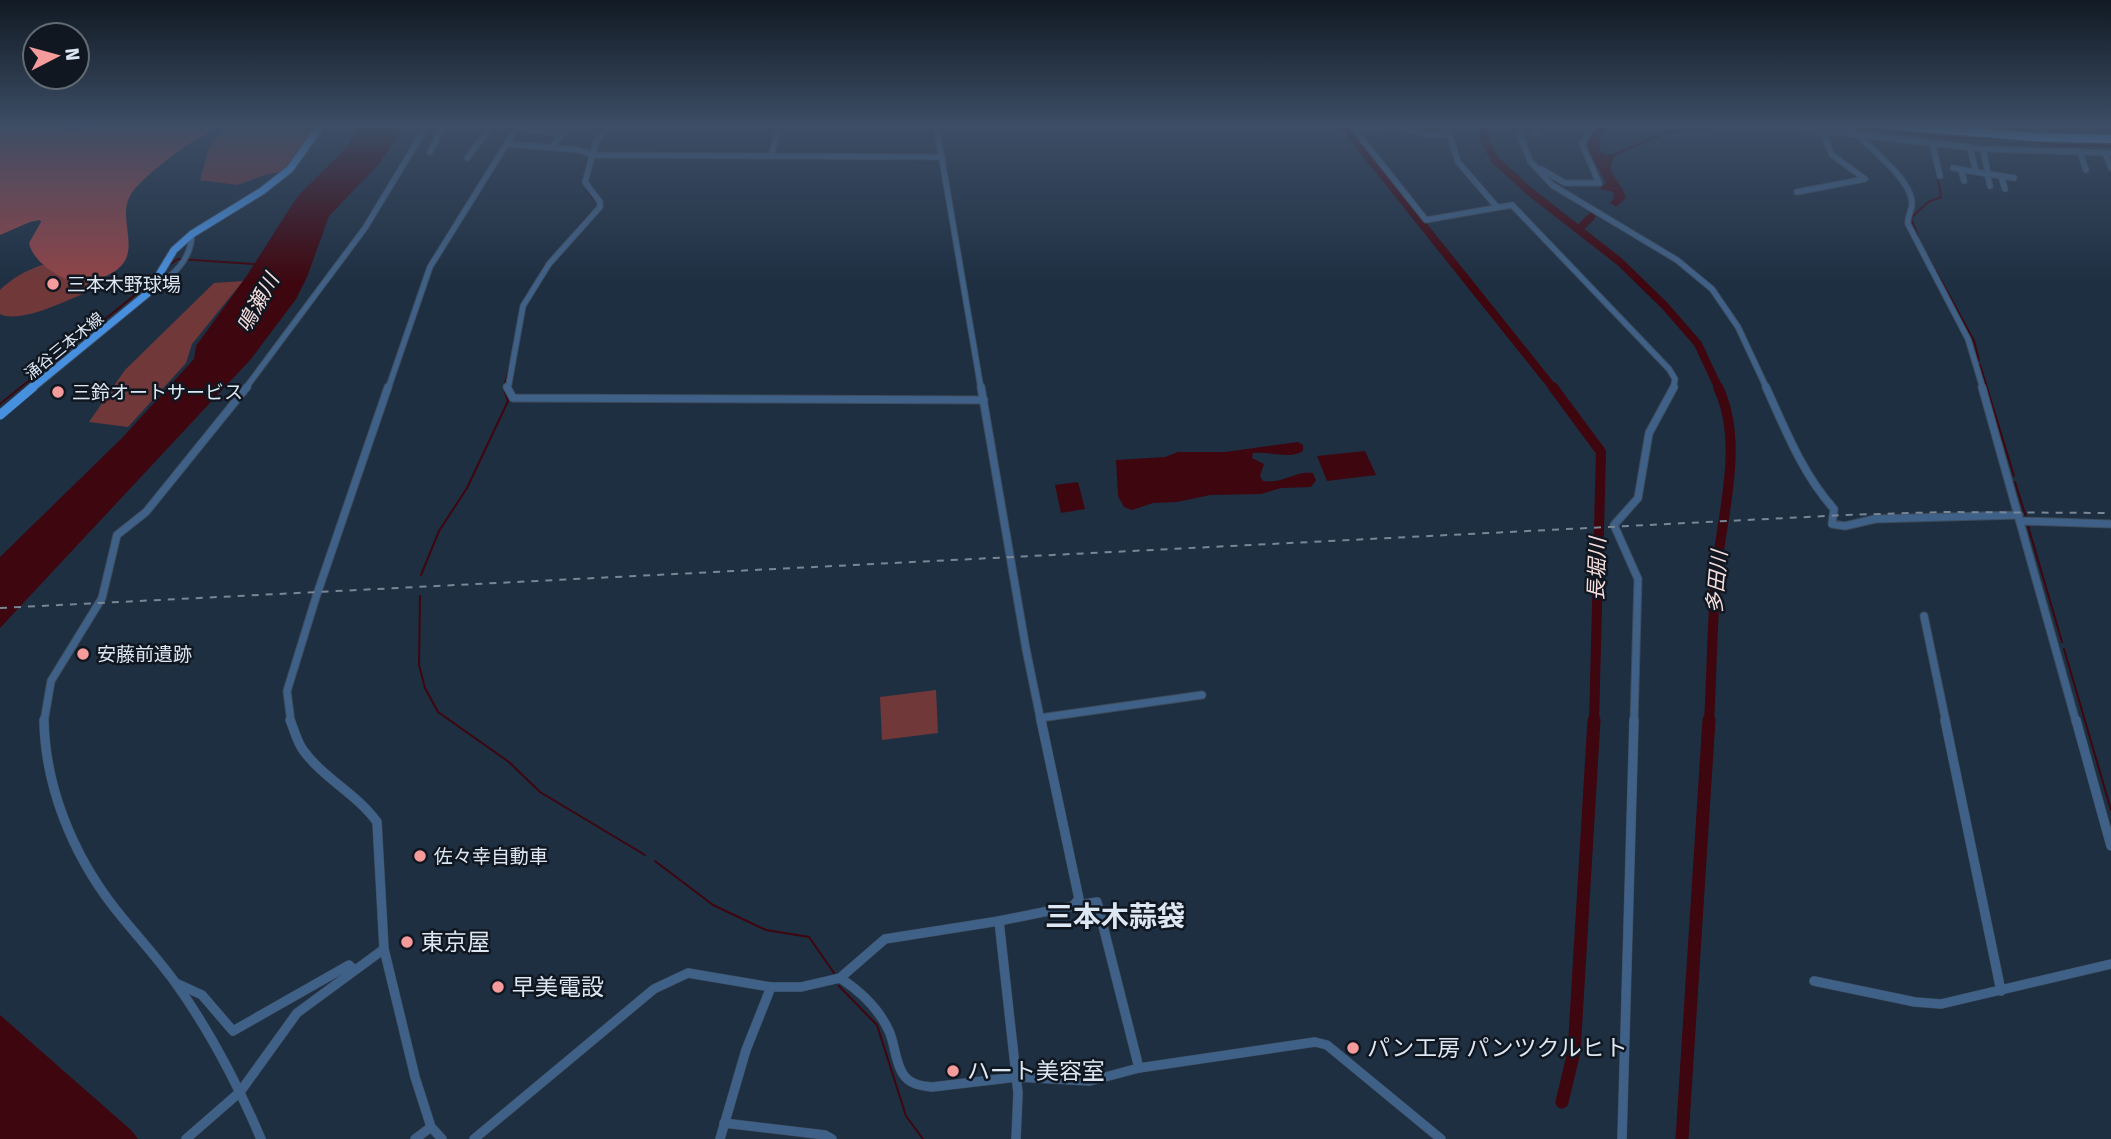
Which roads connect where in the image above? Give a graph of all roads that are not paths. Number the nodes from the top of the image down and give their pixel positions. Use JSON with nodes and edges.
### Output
{"nodes":[{"id":1,"x":280,"y":177,"type":"edge"},
{"id":2,"x":396,"y":177,"type":"edge"},
{"id":3,"x":487,"y":177,"type":"edge"},
{"id":4,"x":587,"y":177,"type":"edge"},
{"id":5,"x":945,"y":177,"type":"edge"},
{"id":6,"x":1392,"y":177,"type":"edge"},
{"id":7,"x":1470,"y":177,"type":"edge"},
{"id":8,"x":1546,"y":177,"type":"edge"},
{"id":9,"x":1554,"y":177,"type":"edge"},
{"id":10,"x":1596,"y":177,"type":"edge"},
{"id":11,"x":1862,"y":177,"type":"edge"},
{"id":12,"x":1898,"y":177,"type":"edge"},
{"id":13,"x":1963,"y":177,"type":"edge"},
{"id":14,"x":1988,"y":177,"type":"edge"},
{"id":15,"x":2001,"y":177,"type":"edge"},
{"id":16,"x":2008,"y":177,"type":"edge"},
{"id":17,"x":2014,"y":178,"type":"dead end"},
{"id":18,"x":1964,"y":181,"type":"dead end"},
{"id":19,"x":1990,"y":186,"type":"dead end"},
{"id":20,"x":2005,"y":189,"type":"dead end"},
{"id":21,"x":1797,"y":192,"type":"dead end"},
{"id":22,"x":1497,"y":206,"type":"junction"},
{"id":23,"x":192,"y":234,"type":"junction"},
{"id":24,"x":152,"y":288,"type":"junction"},
{"id":25,"x":984,"y":400,"type":"junction"},
{"id":26,"x":0,"y":415,"type":"edge"},
{"id":27,"x":2020,"y":518,"type":"junction"},
{"id":28,"x":2111,"y":524,"type":"edge"},
{"id":29,"x":1924,"y":616,"type":"dead end"},
{"id":30,"x":1202,"y":695,"type":"dead end"},
{"id":31,"x":1040,"y":718,"type":"junction"},
{"id":32,"x":2111,"y":846,"type":"edge"},
{"id":33,"x":1073,"y":906,"type":"junction"},
{"id":34,"x":999,"y":921,"type":"junction"},
{"id":35,"x":384,"y":949,"type":"junction"},
{"id":36,"x":2111,"y":964,"type":"edge"},
{"id":37,"x":354,"y":970,"type":"junction"},
{"id":38,"x":840,"y":978,"type":"junction"},
{"id":39,"x":1815,"y":981,"type":"dead end"},
{"id":40,"x":177,"y":984,"type":"junction"},
{"id":41,"x":771,"y":987,"type":"junction"},
{"id":42,"x":2001,"y":990,"type":"junction"},
{"id":43,"x":1139,"y":1069,"type":"junction"},
{"id":44,"x":1017,"y":1077,"type":"junction"},
{"id":45,"x":240,"y":1092,"type":"junction"},
{"id":46,"x":724,"y":1123,"type":"junction"},
{"id":47,"x":431,"y":1127,"type":"junction"},
{"id":48,"x":186,"y":1139,"type":"edge"},
{"id":49,"x":261,"y":1139,"type":"edge"},
{"id":50,"x":415,"y":1139,"type":"edge"},
{"id":51,"x":442,"y":1139,"type":"edge"},
{"id":52,"x":474,"y":1139,"type":"edge"},
{"id":53,"x":720,"y":1139,"type":"edge"},
{"id":54,"x":832,"y":1139,"type":"edge"},
{"id":55,"x":1016,"y":1139,"type":"edge"},
{"id":56,"x":1441,"y":1139,"type":"edge"},
{"id":57,"x":1622,"y":1139,"type":"edge"}],
"edges":[{"from":1,"to":23,"type":"main road","name":"涌谷三本木線"},
{"from":2,"to":40,"type":"street"},
{"from":3,"to":35,"type":"street"},
{"from":4,"to":25,"type":"street"},
{"from":5,"to":25,"type":"street"},
{"from":6,"to":22,"type":"street"},
{"from":7,"to":22,"type":"street"},
{"from":8,"to":27,"type":"street"},
{"from":9,"to":10,"type":"street"},
{"from":11,"to":21,"type":"street"},
{"from":12,"to":27,"type":"street"},
{"from":13,"to":18,"type":"street"},
{"from":14,"to":19,"type":"street"},
{"from":15,"to":20,"type":"street"},
{"from":16,"to":17,"type":"street"},
{"from":22,"to":57,"type":"street"},
{"from":23,"to":24,"type":"main road","name":"涌谷三本木線"},
{"from":23,"to":24,"type":"street"},
{"from":24,"to":26,"type":"main road","name":"涌谷三本木線"},
{"from":25,"to":31,"type":"street"},
{"from":27,"to":28,"type":"street"},
{"from":27,"to":32,"type":"street"},
{"from":29,"to":42,"type":"street"},
{"from":30,"to":31,"type":"street"},
{"from":31,"to":33,"type":"street"},
{"from":33,"to":34,"type":"street"},
{"from":33,"to":43,"type":"street"},
{"from":34,"to":38,"type":"street"},
{"from":34,"to":44,"type":"street"},
{"from":35,"to":37,"type":"street"},
{"from":35,"to":47,"type":"street"},
{"from":36,"to":42,"type":"street"},
{"from":37,"to":40,"type":"street"},
{"from":37,"to":45,"type":"street"},
{"from":38,"to":41,"type":"street"},
{"from":38,"to":44,"type":"street"},
{"from":39,"to":42,"type":"street"},
{"from":40,"to":45,"type":"street"},
{"from":41,"to":46,"type":"street"},
{"from":41,"to":52,"type":"street"},
{"from":43,"to":44,"type":"street"},
{"from":43,"to":56,"type":"street"},
{"from":44,"to":55,"type":"street"},
{"from":45,"to":48,"type":"street"},
{"from":45,"to":49,"type":"street"},
{"from":46,"to":53,"type":"street"},
{"from":46,"to":54,"type":"street"},
{"from":47,"to":50,"type":"street"},
{"from":47,"to":51,"type":"street"}]}
